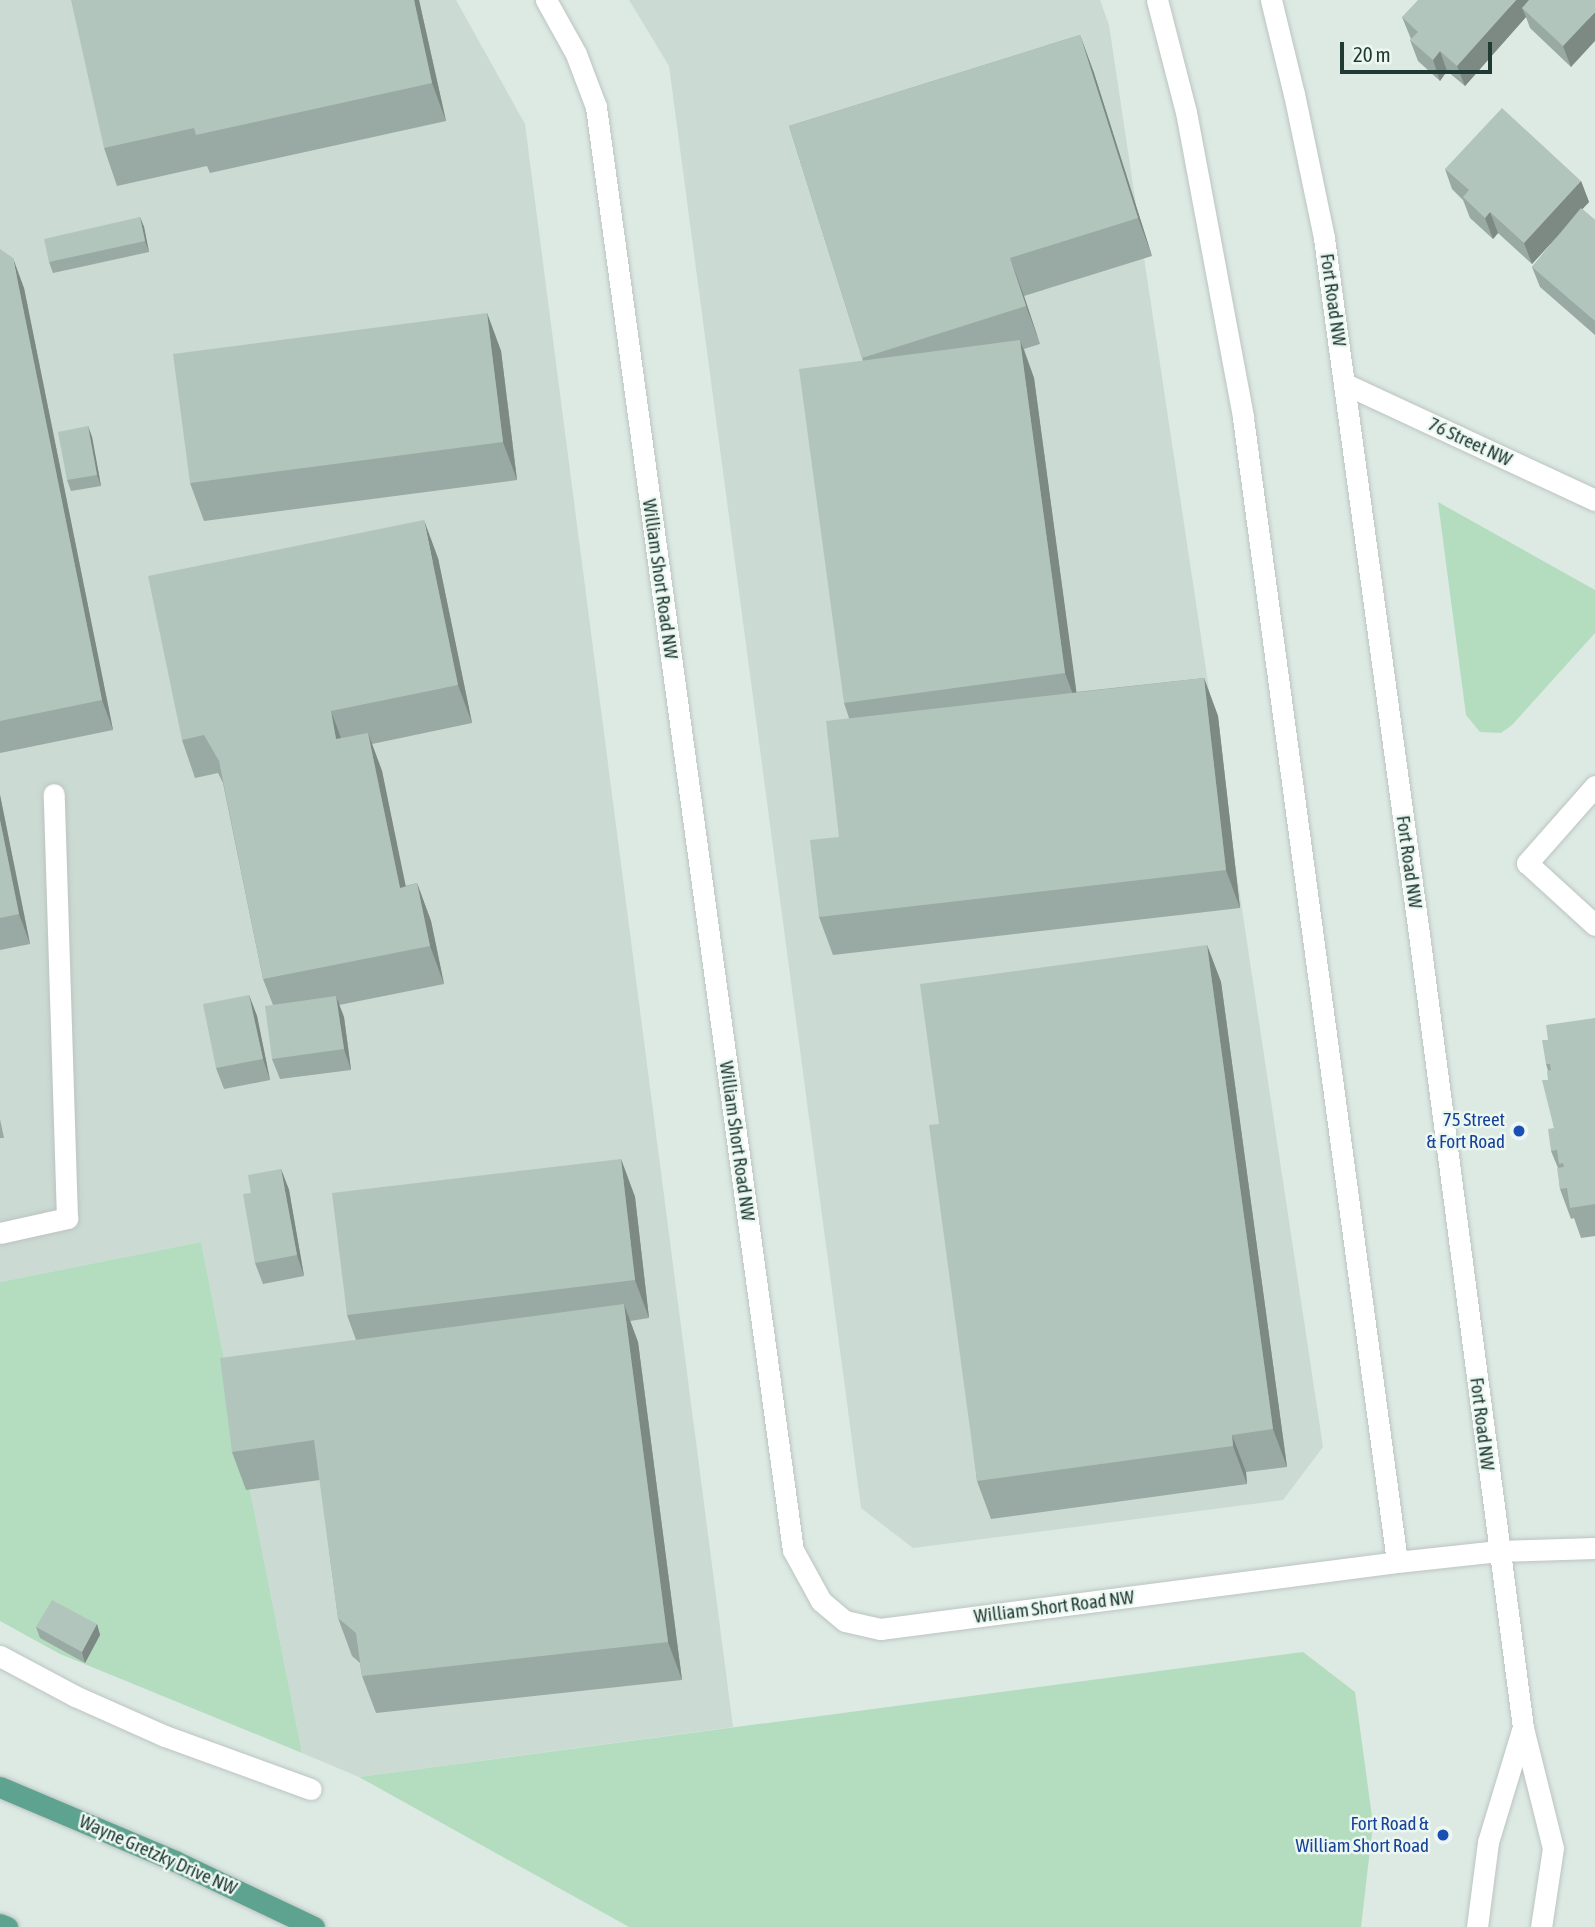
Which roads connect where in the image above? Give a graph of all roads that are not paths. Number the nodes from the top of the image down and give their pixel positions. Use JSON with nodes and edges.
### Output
{"nodes":[{"id":1,"x":546,"y":0,"type":"edge"},
{"id":2,"x":1157,"y":0,"type":"edge"},
{"id":3,"x":1271,"y":0,"type":"edge"},
{"id":4,"x":1345,"y":384,"type":"junction"},
{"id":5,"x":1595,"y":500,"type":"edge"},
{"id":6,"x":1595,"y":786,"type":"edge"},
{"id":7,"x":54,"y":794,"type":"dead end"},
{"id":8,"x":1595,"y":925,"type":"edge"},
{"id":9,"x":0,"y":1233,"type":"edge"},
{"id":10,"x":1595,"y":1548,"type":"edge"},
{"id":11,"x":1498,"y":1551,"type":"junction"},
{"id":12,"x":1396,"y":1562,"type":"junction"},
{"id":13,"x":0,"y":1656,"type":"edge"},
{"id":14,"x":1523,"y":1728,"type":"junction"},
{"id":15,"x":0,"y":1787,"type":"edge"},
{"id":16,"x":312,"y":1789,"type":"dead end"},
{"id":17,"x":0,"y":1924,"type":"edge"},
{"id":18,"x":7,"y":1927,"type":"edge"},
{"id":19,"x":314,"y":1927,"type":"edge"},
{"id":20,"x":1477,"y":1927,"type":"edge"},
{"id":21,"x":1541,"y":1927,"type":"edge"}],
"edges":[{"from":1,"to":12,"type":"street","name":"William Short Road NW"},
{"from":2,"to":12,"type":"street"},
{"from":3,"to":4,"type":"street","name":"Fort Road NW"},
{"from":4,"to":5,"type":"street","name":"76 Street NW"},
{"from":4,"to":11,"type":"street","name":"Fort Road NW"},
{"from":6,"to":8,"type":"street"},
{"from":7,"to":9,"type":"street"},
{"from":10,"to":11,"type":"street","name":"William Short Road NW"},
{"from":11,"to":12,"type":"street","name":"William Short Road NW"},
{"from":11,"to":14,"type":"street","name":"Fort Road NW"},
{"from":13,"to":16,"type":"street"},
{"from":14,"to":20,"type":"street","name":"Fort Road NW"},
{"from":14,"to":21,"type":"street","name":"Fort Road NW"},
{"from":15,"to":19,"type":"main road","name":"Wayne Gretzky Drive NW"},
{"from":17,"to":18,"type":"main road"}]}
